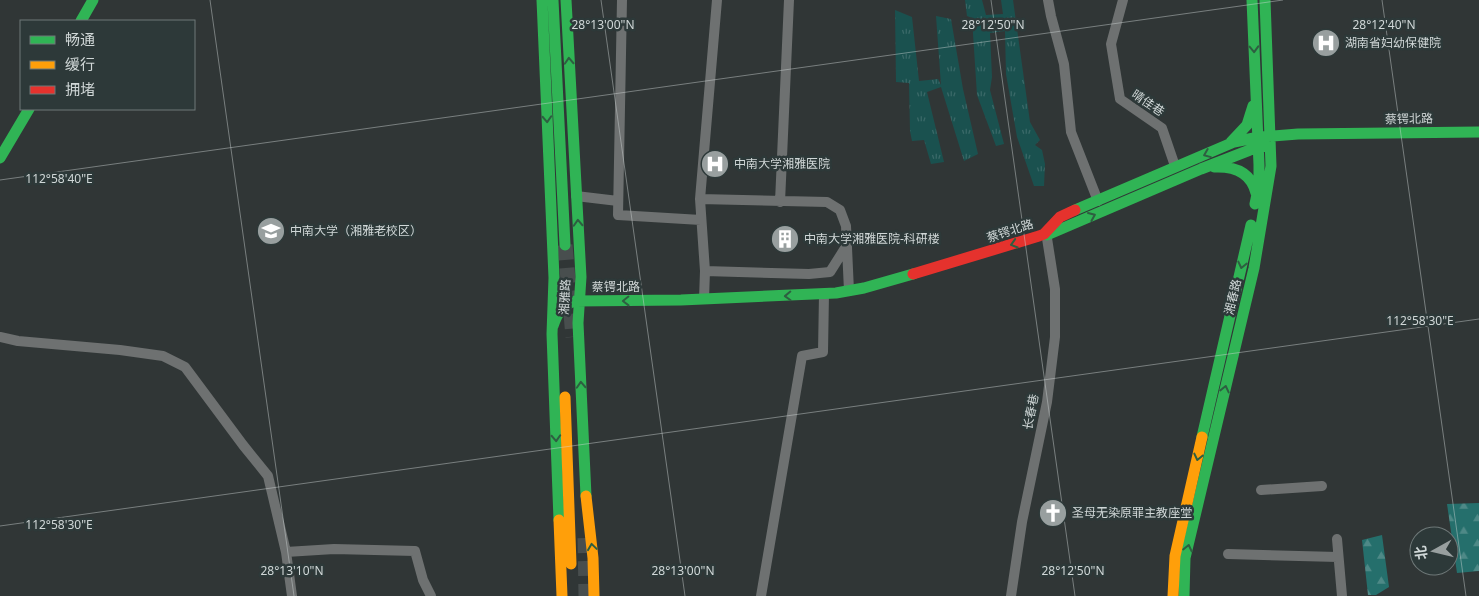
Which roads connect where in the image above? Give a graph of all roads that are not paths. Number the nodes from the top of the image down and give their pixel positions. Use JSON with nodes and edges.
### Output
{"nodes":[{"id":1,"x":93,"y":0,"type":"edge"},
{"id":2,"x":542,"y":0,"type":"edge"},
{"id":3,"x":554,"y":0,"type":"edge"},
{"id":4,"x":566,"y":0,"type":"edge"},
{"id":5,"x":622,"y":0,"type":"edge"},
{"id":6,"x":717,"y":0,"type":"edge"},
{"id":7,"x":789,"y":0,"type":"edge"},
{"id":8,"x":1048,"y":0,"type":"edge"},
{"id":9,"x":1123,"y":0,"type":"edge"},
{"id":10,"x":1252,"y":0,"type":"edge"},
{"id":11,"x":1265,"y":0,"type":"edge"},
{"id":12,"x":82,"y":20,"type":"edge"},
{"id":13,"x":1256,"y":88,"type":"junction"},
{"id":14,"x":1269,"y":100,"type":"junction"},
{"id":15,"x":28,"y":110,"type":"edge"},
{"id":16,"x":1479,"y":132,"type":"edge"},
{"id":17,"x":1294,"y":138,"type":"junction"},
{"id":18,"x":1479,"y":139,"type":"edge"},
{"id":19,"x":1270,"y":140,"type":"junction"},
{"id":20,"x":1258,"y":142,"type":"junction"},
{"id":21,"x":1228,"y":145,"type":"junction"},
{"id":22,"x":0,"y":158,"type":"edge"},
{"id":23,"x":1176,"y":166,"type":"junction"},
{"id":24,"x":1271,"y":166,"type":"junction"},
{"id":25,"x":1201,"y":169,"type":"junction"},
{"id":26,"x":576,"y":196,"type":"junction"},
{"id":27,"x":700,"y":198,"type":"junction"},
{"id":28,"x":1256,"y":198,"type":"junction"},
{"id":29,"x":618,"y":201,"type":"junction"},
{"id":30,"x":1098,"y":201,"type":"junction"},
{"id":31,"x":780,"y":202,"type":"junction"},
{"id":32,"x":701,"y":220,"type":"junction"},
{"id":33,"x":1046,"y":233,"type":"junction"},
{"id":34,"x":847,"y":244,"type":"junction"},
{"id":35,"x":565,"y":245,"type":"tunnel mouth"},
{"id":36,"x":705,"y":271,"type":"junction"},
{"id":37,"x":554,"y":278,"type":"junction"},
{"id":38,"x":849,"y":291,"type":"junction"},
{"id":39,"x":824,"y":294,"type":"junction"},
{"id":40,"x":704,"y":299,"type":"junction"},
{"id":41,"x":579,"y":301,"type":"junction"},
{"id":42,"x":559,"y":313,"type":"junction"},
{"id":43,"x":552,"y":334,"type":"junction"},
{"id":44,"x":0,"y":337,"type":"edge"},
{"id":45,"x":1322,"y":486,"type":"dead end"},
{"id":46,"x":1262,"y":490,"type":"dead end"},
{"id":47,"x":1337,"y":539,"type":"dead end"},
{"id":48,"x":286,"y":552,"type":"junction"},
{"id":49,"x":1228,"y":554,"type":"dead end"},
{"id":50,"x":1338,"y":556,"type":"junction"},
{"id":51,"x":292,"y":596,"type":"edge"},
{"id":52,"x":431,"y":596,"type":"edge"},
{"id":53,"x":562,"y":596,"type":"edge"},
{"id":54,"x":572,"y":596,"type":"edge"},
{"id":55,"x":594,"y":596,"type":"edge"},
{"id":56,"x":760,"y":596,"type":"edge"},
{"id":57,"x":1011,"y":596,"type":"edge"},
{"id":58,"x":1173,"y":596,"type":"edge"},
{"id":59,"x":1184,"y":596,"type":"edge"},
{"id":60,"x":1342,"y":596,"type":"edge"}],
"edges":[{"from":1,"to":12,"type":"main road"},
{"from":2,"to":37,"type":"main road","name":"湘雅路","one_way":true},
{"from":3,"to":35,"type":"main road"},
{"from":26,"to":4,"type":"main road","name":"湘雅路","one_way":true},
{"from":5,"to":29,"type":"street"},
{"from":6,"to":27,"type":"street"},
{"from":7,"to":31,"type":"street"},
{"from":8,"to":30,"type":"street"},
{"from":9,"to":23,"type":"street","name":"晴佳巷"},
{"from":10,"to":13,"type":"main road","name":"湘春路","one_way":true},
{"from":11,"to":14,"type":"main road","name":"湘春路"},
{"from":13,"to":20,"type":"main road","name":"湘春路"},
{"from":13,"to":21,"type":"main road"},
{"from":14,"to":17,"type":"main road"},
{"from":14,"to":19,"type":"main road","name":"湘春路"},
{"from":15,"to":22,"type":"main road"},
{"from":16,"to":17,"type":"main road","name":"蔡锷北路"},
{"from":17,"to":18,"type":"main road","name":"蔡锷北路"},
{"from":17,"to":19,"type":"main road","name":"蔡锷北路"},
{"from":17,"to":24,"type":"main road"},
{"from":19,"to":20,"type":"main road","name":"蔡锷北路"},
{"from":19,"to":24,"type":"main road","name":"湘春路"},
{"from":20,"to":21,"type":"main road","name":"蔡锷北路"},
{"from":20,"to":25,"type":"main road","name":"蔡锷北路"},
{"from":20,"to":28,"type":"main road","name":"湘春路"},
{"from":21,"to":23,"type":"main road","name":"蔡锷北路","one_way":true},
{"from":23,"to":30,"type":"main road","name":"蔡锷北路"},
{"from":59,"to":24,"type":"main road","name":"湘春路","one_way":true},
{"from":25,"to":28,"type":"main road"},
{"from":33,"to":25,"type":"main road","name":"蔡锷北路","one_way":true},
{"from":26,"to":29,"type":"street"},
{"from":41,"to":26,"type":"main road","name":"湘雅路","one_way":true},
{"from":27,"to":31,"type":"street"},
{"from":27,"to":32,"type":"street"},
{"from":28,"to":58,"type":"main road","name":"湘春路","one_way":true},
{"from":29,"to":32,"type":"street"},
{"from":30,"to":33,"type":"main road","name":"蔡锷北路"},
{"from":31,"to":34,"type":"street"},
{"from":32,"to":36,"type":"street"},
{"from":33,"to":38,"type":"main road","name":"蔡锷北路","one_way":true},
{"from":33,"to":57,"type":"street","name":"长春巷"},
{"from":34,"to":36,"type":"street"},
{"from":34,"to":38,"type":"street"},
{"from":36,"to":40,"type":"street"},
{"from":37,"to":42,"type":"main road","name":"湘雅路"},
{"from":37,"to":43,"type":"main road","name":"湘雅路"},
{"from":38,"to":39,"type":"main road","name":"蔡锷北路"},
{"from":39,"to":40,"type":"main road","name":"蔡锷北路","one_way":true},
{"from":39,"to":56,"type":"street"},
{"from":40,"to":41,"type":"main road","name":"蔡锷北路","one_way":true},
{"from":41,"to":42,"type":"main road","name":"蔡锷北路"},
{"from":55,"to":41,"type":"main road","name":"湘雅路","one_way":true},
{"from":42,"to":43,"type":"main road"},
{"from":42,"to":54,"type":"main road","name":"湘雅路"},
{"from":43,"to":53,"type":"main road","name":"湘雅路","one_way":true},
{"from":44,"to":48,"type":"street"},
{"from":45,"to":46,"type":"street"},
{"from":47,"to":50,"type":"street"},
{"from":48,"to":51,"type":"street"},
{"from":48,"to":52,"type":"street"},
{"from":49,"to":50,"type":"street"},
{"from":50,"to":60,"type":"street"}]}
